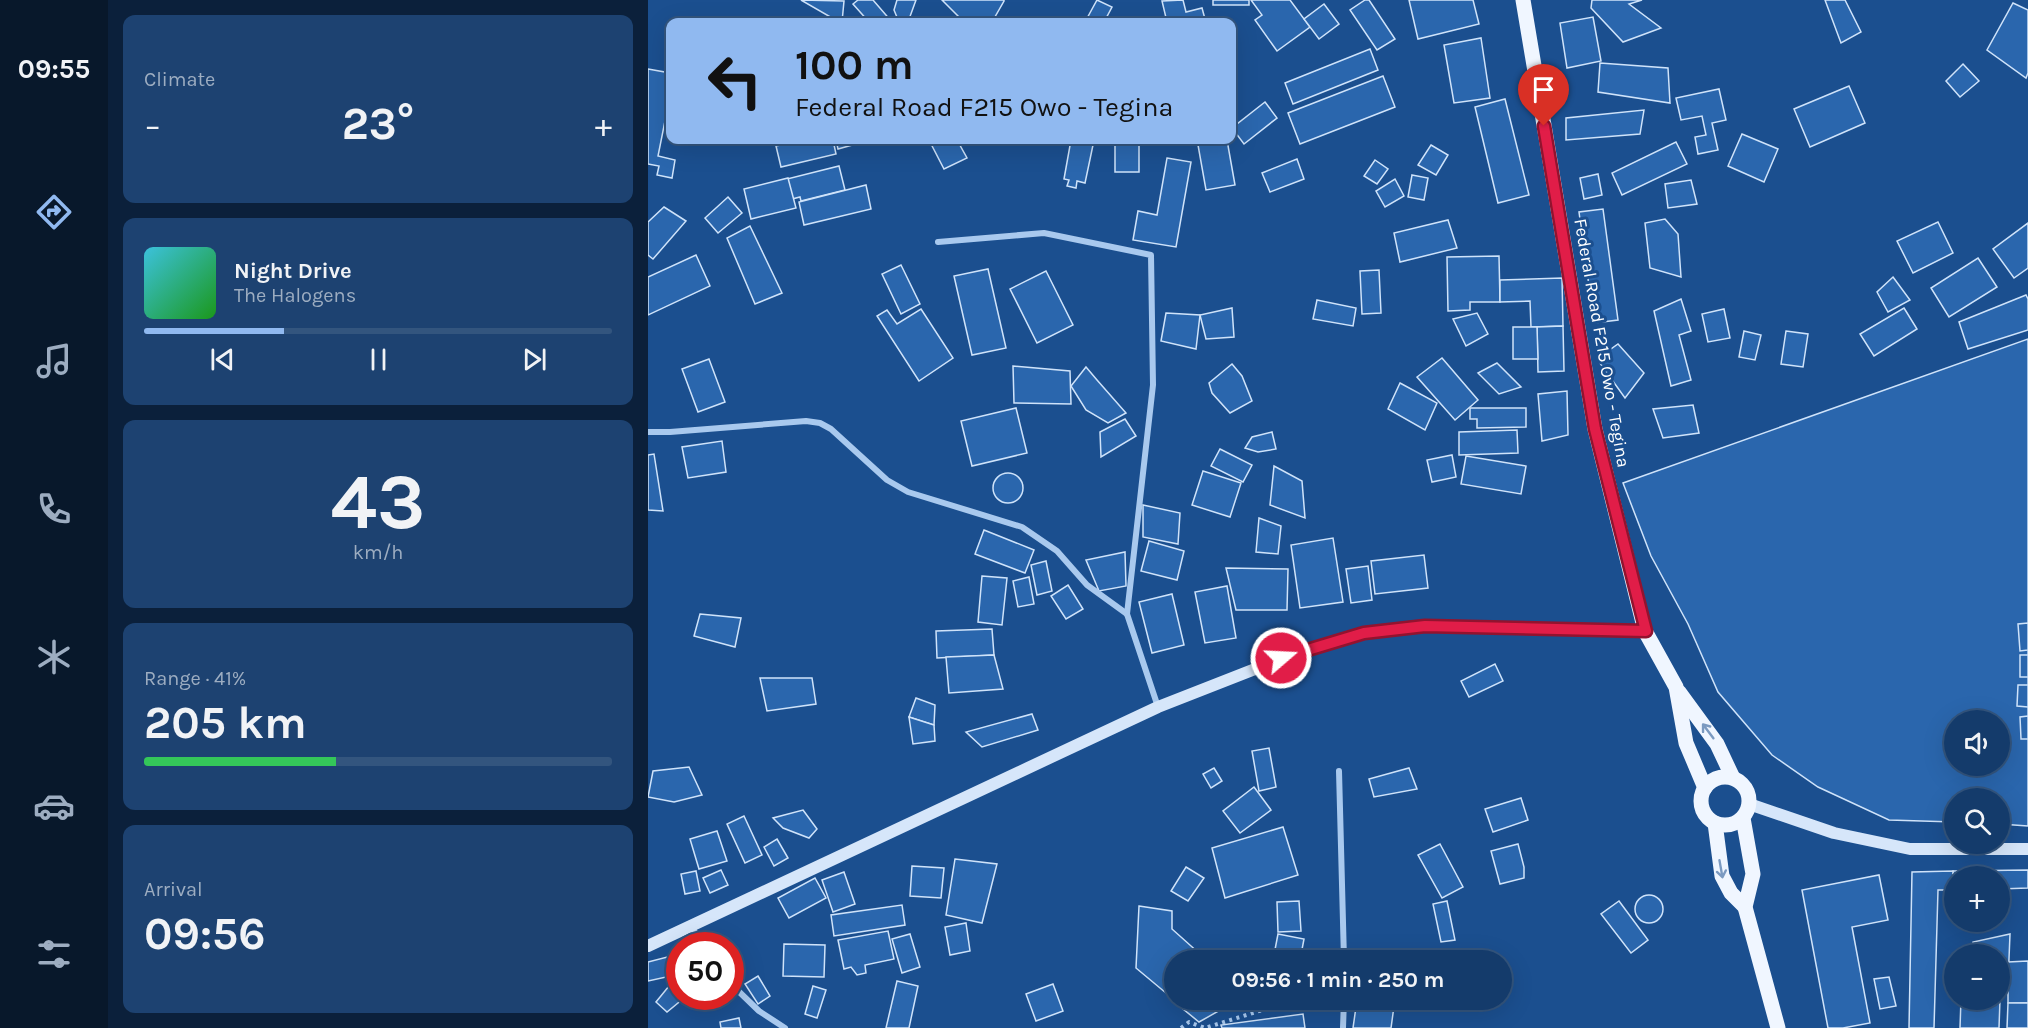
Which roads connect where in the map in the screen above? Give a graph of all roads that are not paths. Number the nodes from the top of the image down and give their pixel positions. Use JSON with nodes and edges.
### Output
{"nodes":[{"id":1,"x":1523,"y":0,"type":"edge"},
{"id":2,"x":938,"y":242,"type":"dead end"},
{"id":3,"x":648,"y":432,"type":"edge"},
{"id":4,"x":1126,"y":615,"type":"junction"},
{"id":5,"x":1646,"y":631,"type":"junction"},
{"id":6,"x":1676,"y":687,"type":"junction"},
{"id":7,"x":1158,"y":707,"type":"junction"},
{"id":8,"x":1339,"y":771,"type":"dead end"},
{"id":9,"x":1733,"y":778,"type":"junction"},
{"id":10,"x":1705,"y":788,"type":"junction"},
{"id":11,"x":1746,"y":811,"type":"junction"},
{"id":12,"x":1715,"y":823,"type":"junction"},
{"id":13,"x":2028,"y":849,"type":"edge"},
{"id":14,"x":1745,"y":907,"type":"junction"},
{"id":15,"x":690,"y":926,"type":"junction"},
{"id":16,"x":694,"y":932,"type":"edge"},
{"id":17,"x":648,"y":946,"type":"edge"},
{"id":18,"x":1344,"y":950,"type":"edge"},
{"id":19,"x":744,"y":997,"type":"edge"},
{"id":20,"x":1344,"y":1010,"type":"edge"},
{"id":21,"x":1774,"y":1026,"type":"edge"},
{"id":22,"x":785,"y":1028,"type":"edge"},
{"id":23,"x":1343,"y":1028,"type":"edge"}],
"edges":[{"from":1,"to":5,"type":"main road","name":"Federal Road F215 Owo - Tegina"},
{"from":2,"to":4,"type":"street"},
{"from":3,"to":4,"type":"street"},
{"from":4,"to":7,"type":"street"},
{"from":5,"to":6,"type":"main road","name":"Federal Road F215 Owo - Tegina"},
{"from":5,"to":7,"type":"main road"},
{"from":9,"to":6,"type":"main road","one_way":true},
{"from":6,"to":10,"type":"main road","name":"Federal Road F215 Owo - Tegina"},
{"from":7,"to":15,"type":"main road"},
{"from":8,"to":18,"type":"street"},
{"from":9,"to":10,"type":"main road"},
{"from":9,"to":11,"type":"main road"},
{"from":10,"to":12,"type":"main road","name":"Federal Road F215 Owo - Tegina"},
{"from":11,"to":12,"type":"main road"},
{"from":11,"to":13,"type":"main road"},
{"from":11,"to":14,"type":"main road"},
{"from":12,"to":14,"type":"main road","one_way":true},
{"from":14,"to":21,"type":"main road"},
{"from":15,"to":16,"type":"street"},
{"from":15,"to":17,"type":"main road"},
{"from":19,"to":22,"type":"street"},
{"from":20,"to":23,"type":"street"}]}
